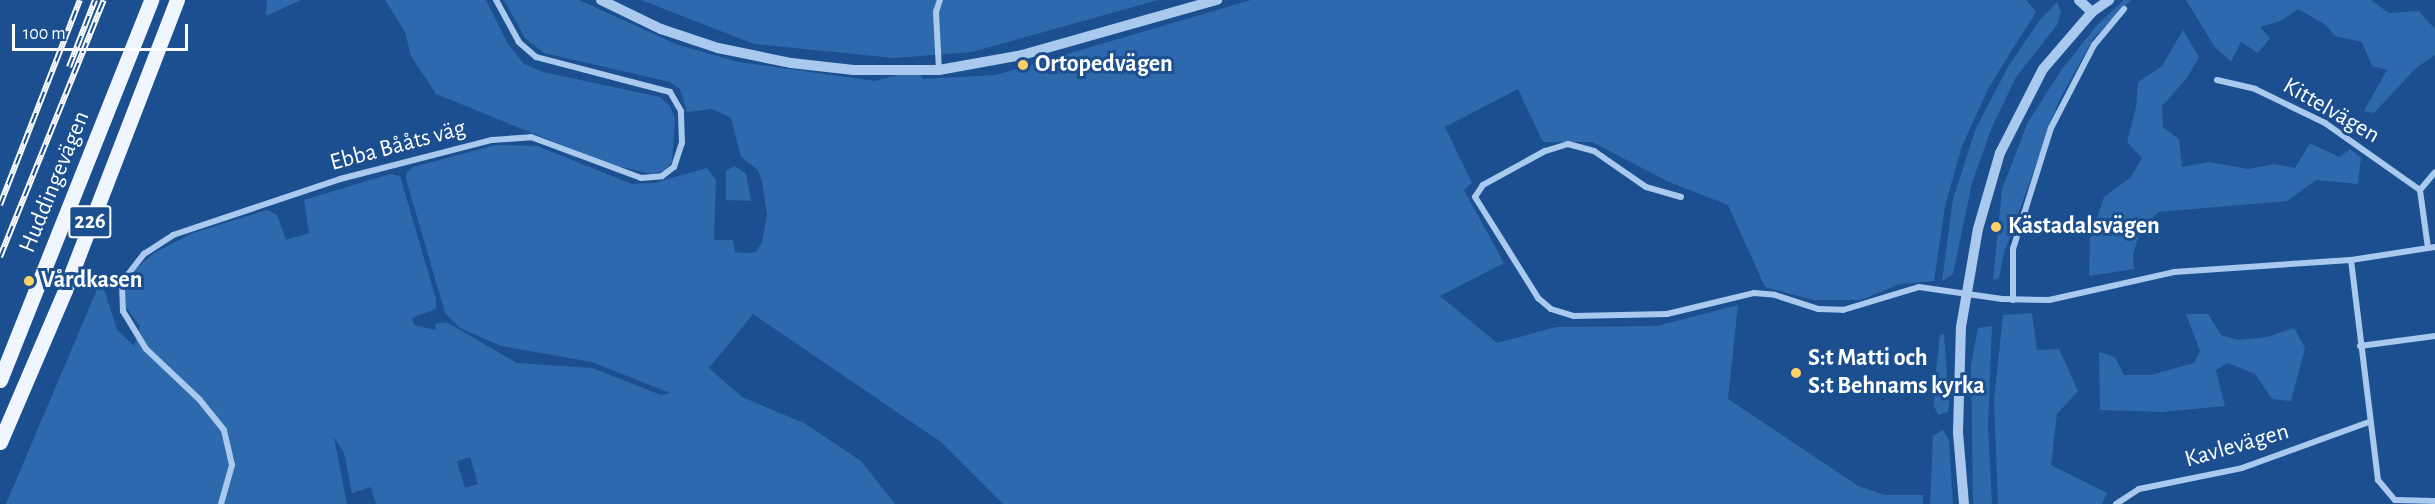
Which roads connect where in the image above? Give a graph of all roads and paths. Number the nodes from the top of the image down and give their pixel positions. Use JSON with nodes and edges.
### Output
{"nodes":[{"id":1,"x":151,"y":0,"type":"edge"},
{"id":2,"x":177,"y":0,"type":"edge"},
{"id":3,"x":496,"y":0,"type":"edge"},
{"id":4,"x":601,"y":0,"type":"edge"},
{"id":5,"x":940,"y":0,"type":"edge"},
{"id":6,"x":1217,"y":0,"type":"edge"},
{"id":7,"x":2079,"y":0,"type":"edge"},
{"id":8,"x":2109,"y":0,"type":"edge"},
{"id":9,"x":2124,"y":9,"type":"dead end"},
{"id":10,"x":2092,"y":12,"type":"junction"},
{"id":11,"x":939,"y":70,"type":"junction"},
{"id":12,"x":2217,"y":80,"type":"dead end"},
{"id":13,"x":2435,"y":172,"type":"edge"},
{"id":14,"x":2420,"y":190,"type":"junction"},
{"id":15,"x":1681,"y":197,"type":"dead end"},
{"id":16,"x":2432,"y":248,"type":"edge"},
{"id":17,"x":2351,"y":260,"type":"junction"},
{"id":18,"x":1966,"y":294,"type":"junction"},
{"id":19,"x":2013,"y":300,"type":"junction"},
{"id":20,"x":2435,"y":336,"type":"edge"},
{"id":21,"x":2361,"y":346,"type":"junction"},
{"id":22,"x":0,"y":381,"type":"edge"},
{"id":23,"x":2368,"y":422,"type":"junction"},
{"id":24,"x":0,"y":442,"type":"edge"},
{"id":25,"x":2435,"y":501,"type":"edge"},
{"id":26,"x":221,"y":504,"type":"edge"},
{"id":27,"x":1964,"y":504,"type":"edge"},
{"id":28,"x":2116,"y":504,"type":"edge"}],
"edges":[{"from":1,"to":22,"type":"main road","name":"Huddingevägen","number":"226"},
{"from":2,"to":24,"type":"main road","name":"Huddingevägen","number":"226"},
{"from":3,"to":26,"type":"street","name":"Ebba Bååts väg"},
{"from":4,"to":11,"type":"street"},
{"from":5,"to":11,"type":"street"},
{"from":6,"to":11,"type":"street"},
{"from":7,"to":10,"type":"street"},
{"from":8,"to":10,"type":"street"},
{"from":9,"to":19,"type":"street"},
{"from":10,"to":18,"type":"street"},
{"from":12,"to":14,"type":"street","name":"Kittelvägen"},
{"from":13,"to":14,"type":"street"},
{"from":14,"to":16,"type":"street"},
{"from":15,"to":18,"type":"street"},
{"from":16,"to":17,"type":"street"},
{"from":17,"to":19,"type":"street"},
{"from":17,"to":21,"type":"street"},
{"from":18,"to":19,"type":"street"},
{"from":18,"to":27,"type":"street"},
{"from":20,"to":21,"type":"street"},
{"from":21,"to":23,"type":"street"},
{"from":23,"to":25,"type":"street"},
{"from":23,"to":28,"type":"street","name":"Kavlevägen"}]}
